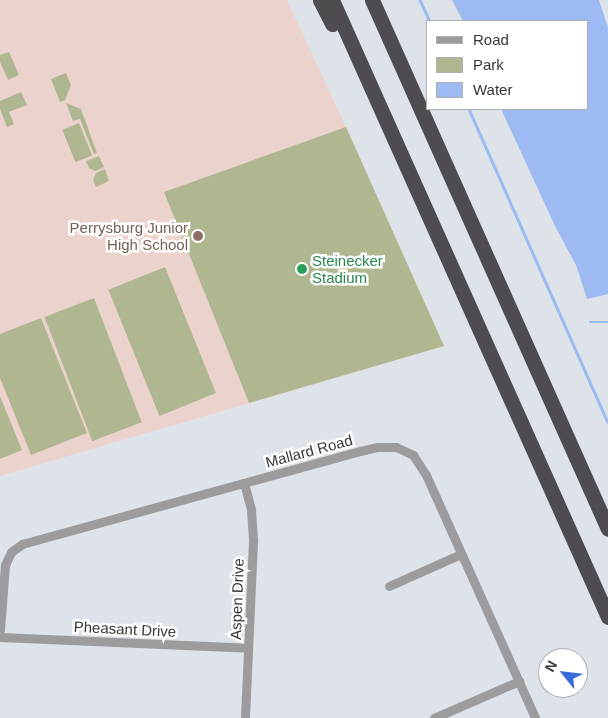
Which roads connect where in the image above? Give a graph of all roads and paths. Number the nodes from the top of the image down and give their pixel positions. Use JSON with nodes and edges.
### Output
{"nodes":[{"id":1,"x":320,"y":0,"type":"edge"},
{"id":2,"x":332,"y":0,"type":"edge"},
{"id":3,"x":372,"y":0,"type":"edge"},
{"id":4,"x":418,"y":192,"type":"junction"},
{"id":5,"x":244,"y":483,"type":"junction"},
{"id":6,"x":608,"y":529,"type":"edge"},
{"id":7,"x":462,"y":554,"type":"junction"},
{"id":8,"x":389,"y":586,"type":"dead end"},
{"id":9,"x":608,"y":617,"type":"edge"},
{"id":10,"x":0,"y":630,"type":"edge"},
{"id":11,"x":0,"y":637,"type":"edge"},
{"id":12,"x":248,"y":648,"type":"junction"},
{"id":13,"x":519,"y":681,"type":"junction"},
{"id":14,"x":245,"y":718,"type":"edge"},
{"id":15,"x":434,"y":718,"type":"edge"},
{"id":16,"x":536,"y":718,"type":"edge"}],
"edges":[{"from":1,"to":4,"type":"highway"},
{"from":2,"to":4,"type":"highway"},
{"from":3,"to":6,"type":"highway"},
{"from":4,"to":9,"type":"highway"},
{"from":5,"to":7,"type":"street","name":"Mallard Road"},
{"from":5,"to":10,"type":"street","name":"Mallard Road"},
{"from":5,"to":12,"type":"street","name":"Aspen Drive"},
{"from":7,"to":8,"type":"street"},
{"from":7,"to":13,"type":"street","name":"Mallard Road"},
{"from":11,"to":12,"type":"street","name":"Pheasant Drive"},
{"from":12,"to":14,"type":"street","name":"Aspen Drive"},
{"from":13,"to":15,"type":"street"},
{"from":13,"to":16,"type":"street","name":"Mallard Road"}]}
